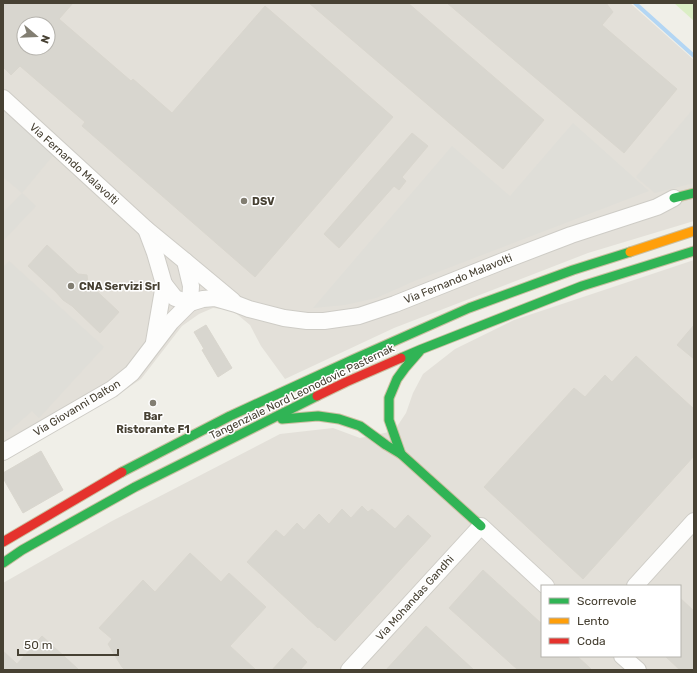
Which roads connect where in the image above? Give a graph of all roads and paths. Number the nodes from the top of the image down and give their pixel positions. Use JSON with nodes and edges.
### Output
{"nodes":[{"id":1,"x":3,"y":98,"type":"edge"},
{"id":2,"x":694,"y":193,"type":"edge"},
{"id":3,"x":674,"y":198,"type":"joint"},
{"id":4,"x":146,"y":230,"type":"junction"},
{"id":5,"x":694,"y":231,"type":"edge"},
{"id":6,"x":694,"y":251,"type":"edge"},
{"id":7,"x":185,"y":261,"type":"junction"},
{"id":8,"x":164,"y":284,"type":"junction"},
{"id":9,"x":190,"y":303,"type":"junction"},
{"id":10,"x":236,"y":304,"type":"junction"},
{"id":11,"x":154,"y":345,"type":"junction"},
{"id":12,"x":422,"y":349,"type":"junction"},
{"id":13,"x":269,"y":420,"type":"junction"},
{"id":14,"x":3,"y":452,"type":"edge"},
{"id":15,"x":400,"y":454,"type":"junction"},
{"id":16,"x":694,"y":521,"type":"edge"},
{"id":17,"x":481,"y":526,"type":"junction"},
{"id":18,"x":3,"y":542,"type":"edge"},
{"id":19,"x":3,"y":563,"type":"edge"},
{"id":20,"x":545,"y":585,"type":"edge"},
{"id":21,"x":636,"y":585,"type":"edge"},
{"id":22,"x":623,"y":657,"type":"edge"},
{"id":23,"x":349,"y":670,"type":"edge"},
{"id":24,"x":638,"y":670,"type":"edge"}],
"edges":[{"from":1,"to":4,"type":"street","name":"Via Fernando Malavolti"},
{"from":2,"to":3,"type":"highway"},
{"from":3,"to":10,"type":"street","name":"Via Fernando Malavolti"},
{"from":4,"to":7,"type":"street","name":"Via Fernando Malavolti"},
{"from":4,"to":8,"type":"street","name":"Via Fernando Malavolti"},
{"from":5,"to":18,"type":"highway","name":"Tangenziale Nord Leonodovic Pasternak"},
{"from":6,"to":12,"type":"highway","name":"Tangenziale Nord Leonodovic Pasternak"},
{"from":7,"to":9,"type":"street"},
{"from":7,"to":10,"type":"street","name":"Via Fernando Malavolti"},
{"from":8,"to":9,"type":"street","name":"Via Fernando Malavolti"},
{"from":8,"to":11,"type":"street","name":"Via Fernando Malavolti"},
{"from":9,"to":10,"type":"street","name":"Via Fernando Malavolti"},
{"from":9,"to":11,"type":"street","name":"Via Giovanni Dalton"},
{"from":11,"to":14,"type":"street","name":"Via Giovanni Dalton"},
{"from":12,"to":13,"type":"highway","name":"Tangenziale Nord Leonodovic Pasternak"},
{"from":12,"to":15,"type":"highway"},
{"from":13,"to":15,"type":"highway"},
{"from":13,"to":19,"type":"highway","name":"Tangenziale Nord Leonodovic Pasternak"},
{"from":15,"to":17,"type":"highway"},
{"from":16,"to":21,"type":"street"},
{"from":17,"to":20,"type":"street"},
{"from":17,"to":23,"type":"street","name":"Via Mohandas Gandhi"},
{"from":22,"to":24,"type":"street"}]}
